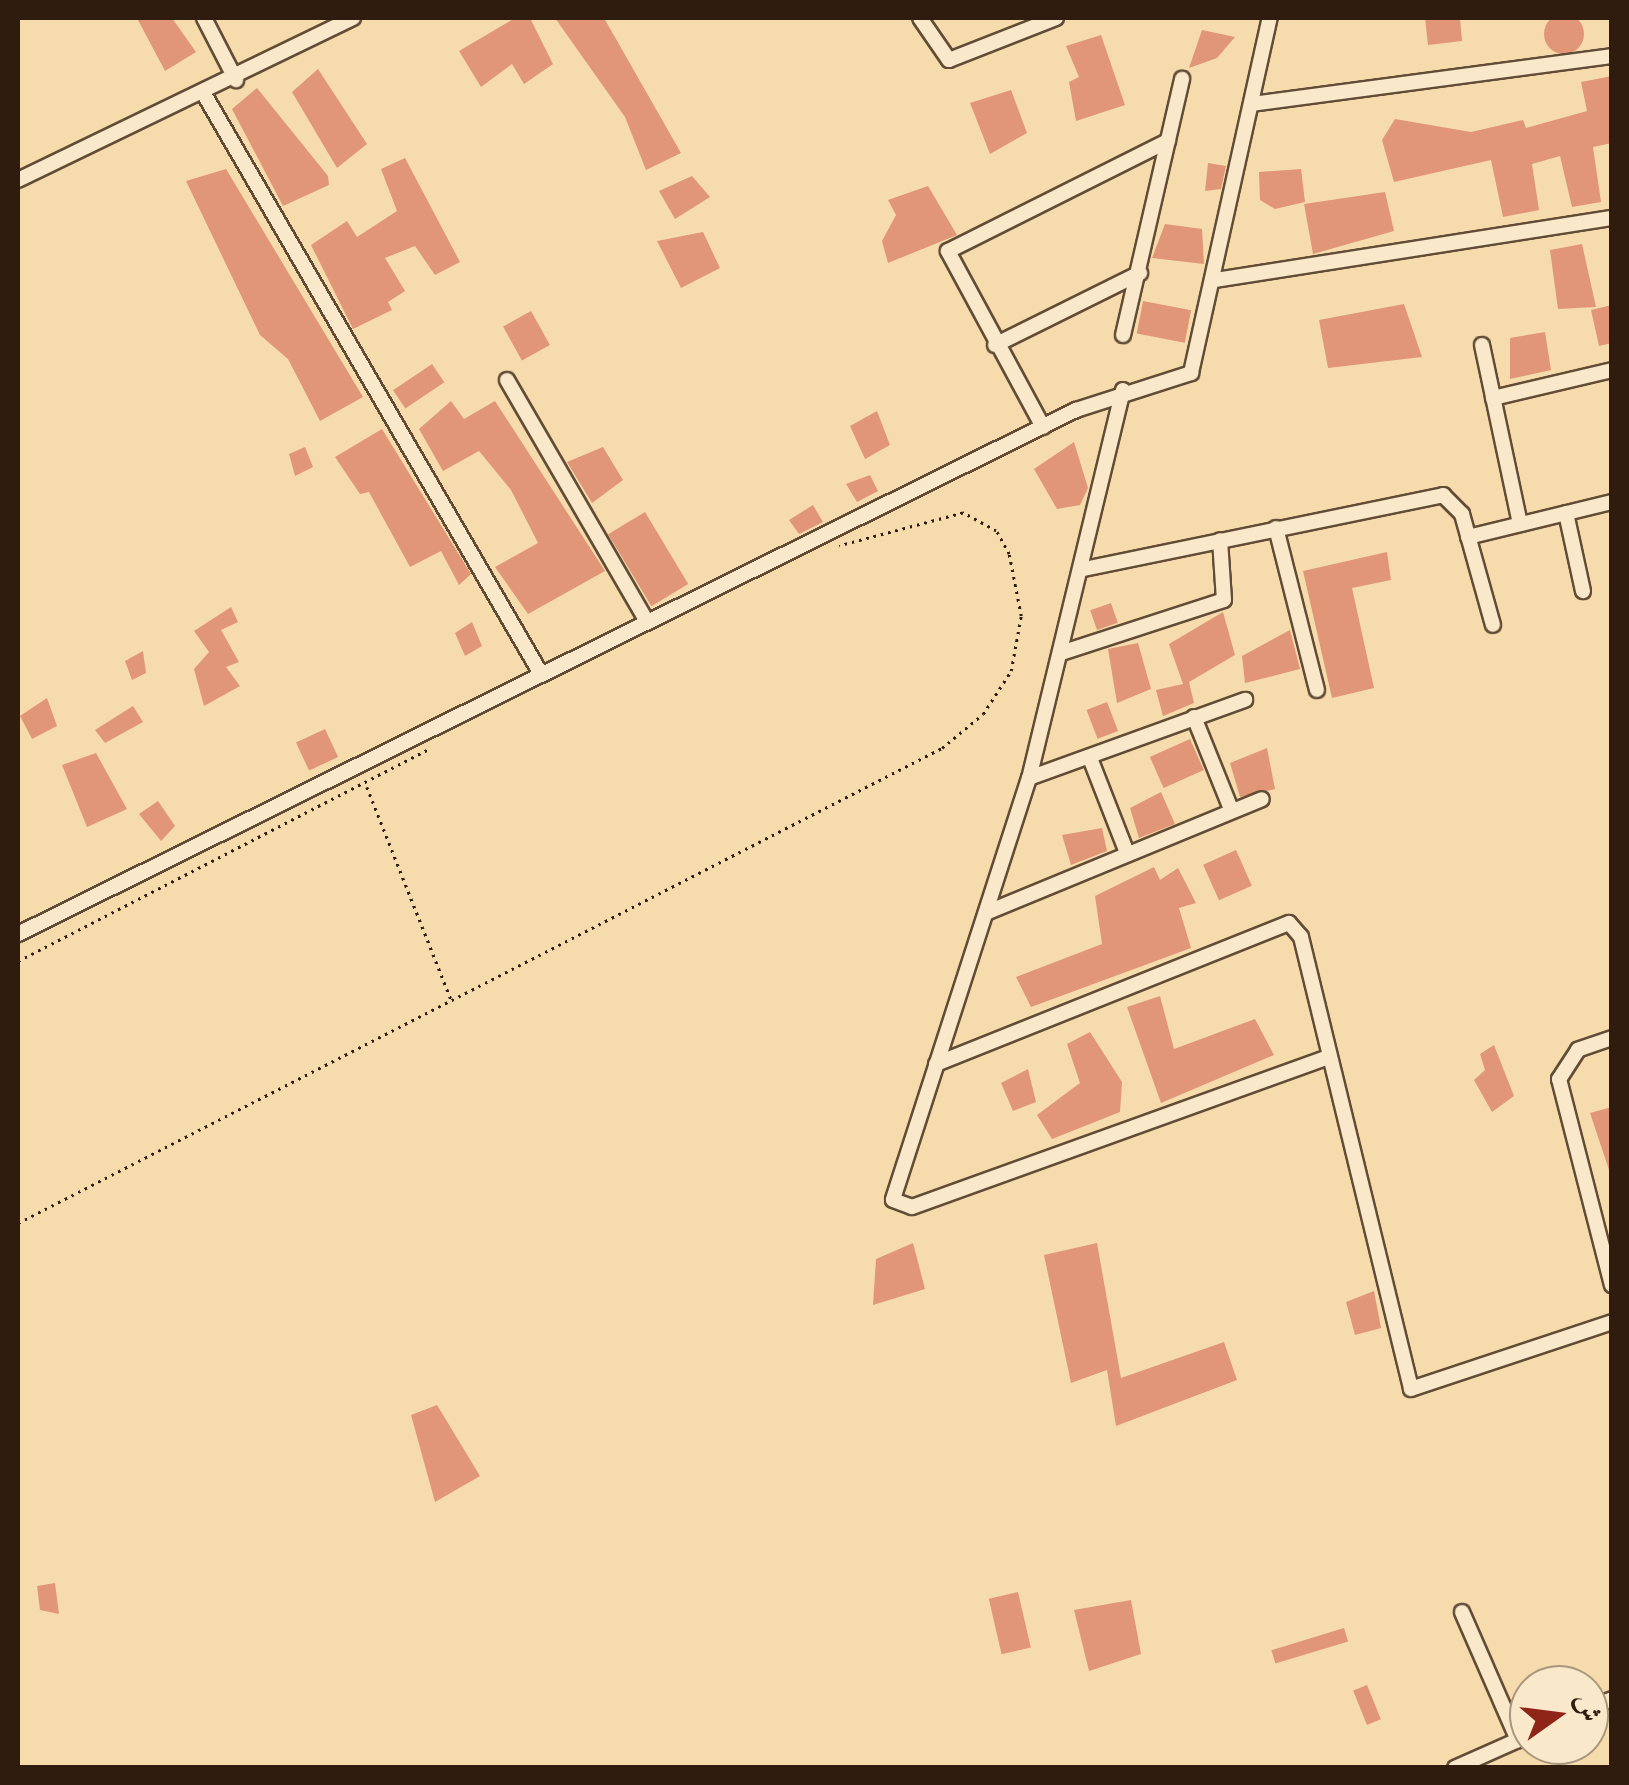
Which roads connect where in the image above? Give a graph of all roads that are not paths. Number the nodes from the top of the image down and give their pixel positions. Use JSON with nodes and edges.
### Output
{"nodes":[{"id":1,"x":204,"y":18,"type":"edge"},
{"id":2,"x":353,"y":18,"type":"edge"},
{"id":3,"x":920,"y":18,"type":"edge"},
{"id":4,"x":1056,"y":18,"type":"edge"},
{"id":5,"x":1270,"y":18,"type":"edge"},
{"id":6,"x":1612,"y":56,"type":"edge"},
{"id":7,"x":1182,"y":79,"type":"dead end"},
{"id":8,"x":236,"y":80,"type":"junction"},
{"id":9,"x":204,"y":94,"type":"junction"},
{"id":10,"x":1252,"y":104,"type":"junction"},
{"id":11,"x":1168,"y":141,"type":"junction"},
{"id":12,"x":18,"y":180,"type":"edge"},
{"id":13,"x":1612,"y":218,"type":"edge"},
{"id":14,"x":1140,"y":273,"type":"junction"},
{"id":15,"x":1215,"y":280,"type":"junction"},
{"id":16,"x":1124,"y":335,"type":"dead end"},
{"id":17,"x":995,"y":345,"type":"junction"},
{"id":18,"x":1482,"y":345,"type":"dead end"},
{"id":19,"x":1612,"y":370,"type":"edge"},
{"id":20,"x":508,"y":380,"type":"dead end"},
{"id":21,"x":1124,"y":390,"type":"junction"},
{"id":22,"x":1494,"y":398,"type":"junction"},
{"id":23,"x":1043,"y":427,"type":"junction"},
{"id":24,"x":1612,"y":502,"type":"edge"},
{"id":25,"x":1566,"y":513,"type":"junction"},
{"id":26,"x":1520,"y":524,"type":"junction"},
{"id":27,"x":1276,"y":528,"type":"junction"},
{"id":28,"x":1468,"y":537,"type":"junction"},
{"id":29,"x":1220,"y":540,"type":"junction"},
{"id":30,"x":1084,"y":569,"type":"junction"},
{"id":31,"x":1583,"y":590,"type":"dead end"},
{"id":32,"x":646,"y":620,"type":"junction"},
{"id":33,"x":1492,"y":625,"type":"dead end"},
{"id":34,"x":1061,"y":654,"type":"junction"},
{"id":35,"x":541,"y":674,"type":"junction"},
{"id":36,"x":1318,"y":690,"type":"dead end"},
{"id":37,"x":1246,"y":700,"type":"dead end"},
{"id":38,"x":1194,"y":716,"type":"junction"},
{"id":39,"x":1090,"y":758,"type":"junction"},
{"id":40,"x":1029,"y":778,"type":"junction"},
{"id":41,"x":1262,"y":798,"type":"dead end"},
{"id":42,"x":1231,"y":810,"type":"junction"},
{"id":43,"x":1127,"y":853,"type":"junction"},
{"id":44,"x":988,"y":912,"type":"junction"},
{"id":45,"x":18,"y":934,"type":"edge"},
{"id":46,"x":1612,"y":1038,"type":"edge"},
{"id":47,"x":1328,"y":1057,"type":"junction"},
{"id":48,"x":936,"y":1064,"type":"junction"},
{"id":49,"x":1612,"y":1285,"type":"edge"},
{"id":50,"x":1612,"y":1322,"type":"edge"},
{"id":51,"x":1462,"y":1612,"type":"dead end"},
{"id":52,"x":1509,"y":1707,"type":"edge"},
{"id":53,"x":1509,"y":1744,"type":"edge"},
{"id":54,"x":1454,"y":1768,"type":"edge"}],
"edges":[{"from":1,"to":8,"type":"street"},
{"from":2,"to":8,"type":"street"},
{"from":3,"to":4,"type":"street"},
{"from":5,"to":10,"type":"street"},
{"from":6,"to":10,"type":"street"},
{"from":7,"to":11,"type":"street"},
{"from":8,"to":9,"type":"street"},
{"from":9,"to":12,"type":"street"},
{"from":9,"to":35,"type":"street"},
{"from":10,"to":15,"type":"street"},
{"from":11,"to":14,"type":"street"},
{"from":11,"to":17,"type":"street"},
{"from":13,"to":15,"type":"street"},
{"from":14,"to":16,"type":"street"},
{"from":14,"to":17,"type":"street"},
{"from":15,"to":21,"type":"street"},
{"from":17,"to":23,"type":"street"},
{"from":18,"to":22,"type":"street"},
{"from":19,"to":22,"type":"street"},
{"from":20,"to":32,"type":"street"},
{"from":21,"to":23,"type":"street"},
{"from":21,"to":30,"type":"street"},
{"from":22,"to":26,"type":"street"},
{"from":23,"to":32,"type":"street"},
{"from":24,"to":25,"type":"street"},
{"from":25,"to":26,"type":"street"},
{"from":25,"to":31,"type":"street"},
{"from":26,"to":28,"type":"street"},
{"from":27,"to":28,"type":"street"},
{"from":27,"to":29,"type":"street"},
{"from":27,"to":36,"type":"street"},
{"from":28,"to":33,"type":"street"},
{"from":29,"to":30,"type":"street"},
{"from":29,"to":34,"type":"street"},
{"from":30,"to":34,"type":"street"},
{"from":32,"to":35,"type":"street"},
{"from":34,"to":40,"type":"street"},
{"from":35,"to":45,"type":"street"},
{"from":37,"to":38,"type":"street"},
{"from":38,"to":39,"type":"street"},
{"from":38,"to":42,"type":"street"},
{"from":39,"to":40,"type":"street"},
{"from":39,"to":43,"type":"street"},
{"from":40,"to":44,"type":"street"},
{"from":41,"to":42,"type":"street"},
{"from":42,"to":43,"type":"street"},
{"from":43,"to":44,"type":"street"},
{"from":44,"to":48,"type":"street"},
{"from":46,"to":49,"type":"street"},
{"from":47,"to":48,"type":"street"},
{"from":47,"to":48,"type":"street"},
{"from":47,"to":50,"type":"street"},
{"from":51,"to":52,"type":"street"},
{"from":53,"to":54,"type":"street"}]}
